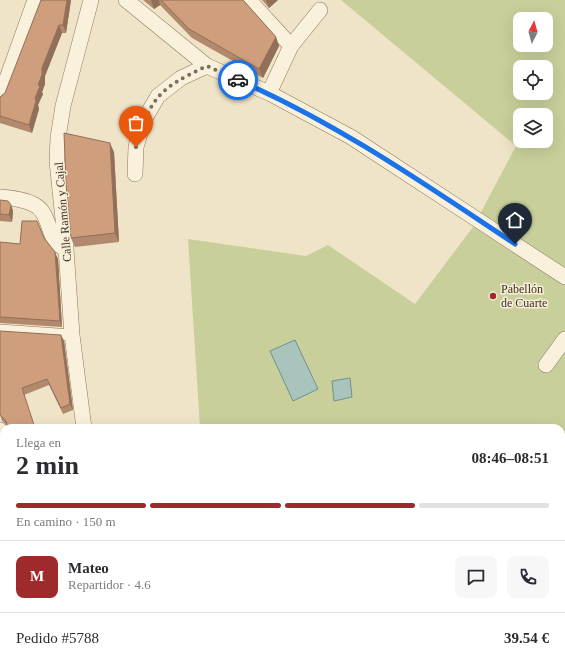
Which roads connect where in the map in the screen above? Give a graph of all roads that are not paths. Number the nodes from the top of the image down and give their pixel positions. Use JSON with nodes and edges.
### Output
{"nodes":[{"id":1,"x":35,"y":0,"type":"edge"},
{"id":2,"x":91,"y":0,"type":"edge"},
{"id":3,"x":126,"y":0,"type":"edge"},
{"id":4,"x":249,"y":0,"type":"edge"},
{"id":5,"x":320,"y":10,"type":"dead end"},
{"id":6,"x":291,"y":46,"type":"junction"},
{"id":7,"x":207,"y":66,"type":"junction"},
{"id":8,"x":269,"y":93,"type":"junction"},
{"id":9,"x":0,"y":98,"type":"edge"},
{"id":10,"x":135,"y":174,"type":"dead end"},
{"id":11,"x":0,"y":197,"type":"edge"},
{"id":12,"x":66,"y":249,"type":"junction"},
{"id":13,"x":565,"y":277,"type":"edge"},
{"id":14,"x":0,"y":330,"type":"edge"},
{"id":15,"x":72,"y":335,"type":"junction"},
{"id":16,"x":565,"y":339,"type":"edge"},
{"id":17,"x":546,"y":365,"type":"dead end"},
{"id":18,"x":83,"y":424,"type":"edge"}],
"edges":[{"from":1,"to":9,"type":"street"},
{"from":2,"to":12,"type":"street","name":"Calle Ramón y Cajal"},
{"from":3,"to":7,"type":"street"},
{"from":4,"to":6,"type":"street"},
{"from":5,"to":6,"type":"street"},
{"from":6,"to":8,"type":"street"},
{"from":7,"to":8,"type":"street"},
{"from":7,"to":10,"type":"street"},
{"from":8,"to":13,"type":"street"},
{"from":11,"to":12,"type":"street"},
{"from":12,"to":15,"type":"street","name":"Calle Ramón y Cajal"},
{"from":14,"to":15,"type":"street"},
{"from":15,"to":18,"type":"street","name":"Calle Ramón y Cajal"},
{"from":16,"to":17,"type":"street"}]}
